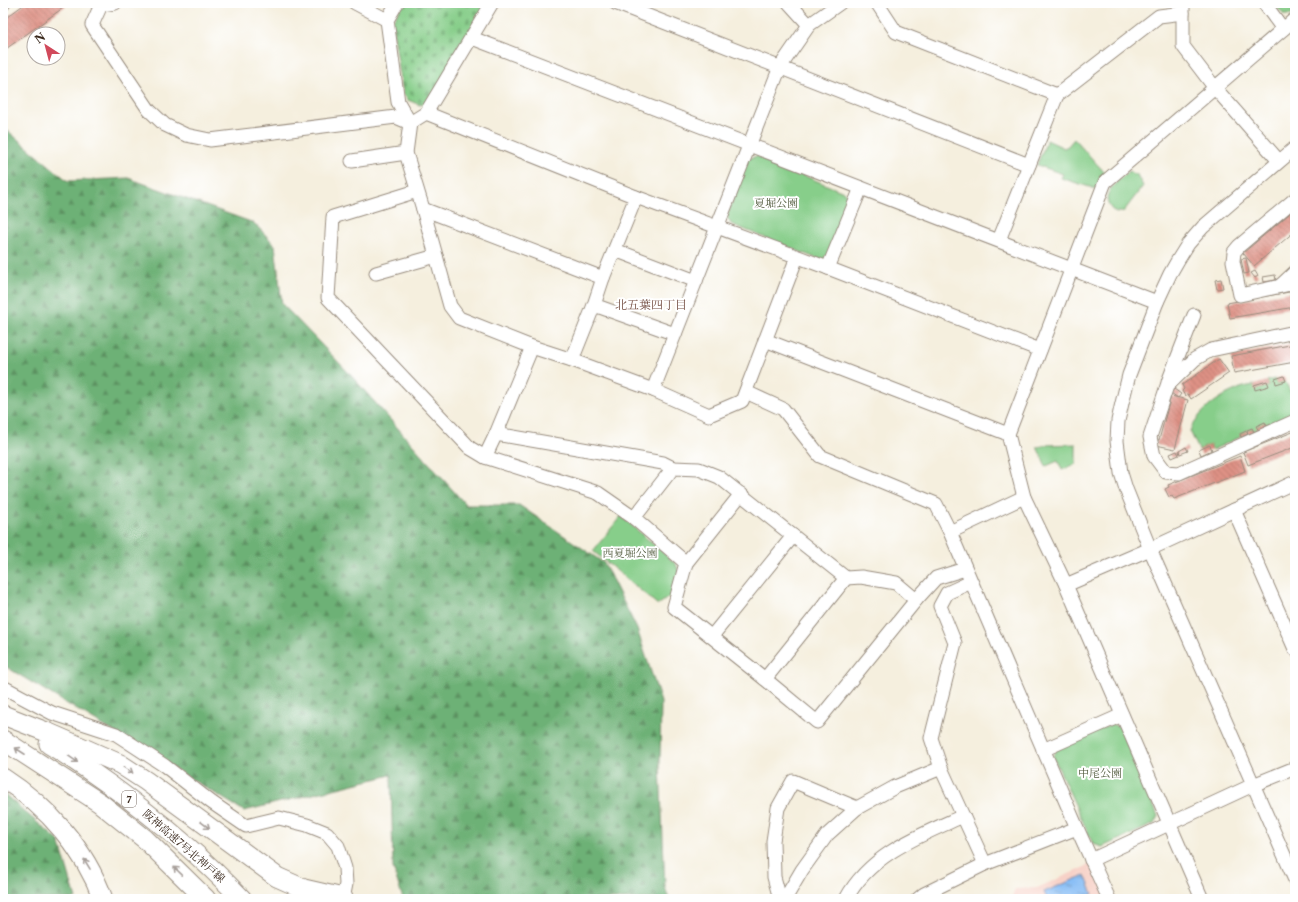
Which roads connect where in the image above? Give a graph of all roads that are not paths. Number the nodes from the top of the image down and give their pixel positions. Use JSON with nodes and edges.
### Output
{"nodes":[{"id":1,"x":115,"y":3,"type":"edge"},
{"id":2,"x":355,"y":3,"type":"edge"},
{"id":3,"x":397,"y":3,"type":"edge"},
{"id":4,"x":492,"y":3,"type":"edge"},
{"id":5,"x":615,"y":3,"type":"edge"},
{"id":6,"x":789,"y":3,"type":"edge"},
{"id":7,"x":840,"y":3,"type":"edge"},
{"id":8,"x":877,"y":3,"type":"edge"},
{"id":9,"x":1264,"y":3,"type":"edge"},
{"id":10,"x":99,"y":4,"type":"edge"},
{"id":11,"x":1183,"y":8,"type":"edge"},
{"id":12,"x":1295,"y":19,"type":"edge"},
{"id":13,"x":387,"y":20,"type":"junction"},
{"id":14,"x":809,"y":25,"type":"junction"},
{"id":15,"x":1283,"y":29,"type":"junction"},
{"id":16,"x":472,"y":38,"type":"junction"},
{"id":17,"x":780,"y":67,"type":"junction"},
{"id":18,"x":1215,"y":88,"type":"junction"},
{"id":19,"x":1057,"y":95,"type":"junction"},
{"id":20,"x":426,"y":113,"type":"junction"},
{"id":21,"x":410,"y":123,"type":"junction"},
{"id":22,"x":749,"y":144,"type":"junction"},
{"id":23,"x":1295,"y":148,"type":"edge"},
{"id":24,"x":406,"y":153,"type":"junction"},
{"id":25,"x":352,"y":161,"type":"dead end"},
{"id":26,"x":1279,"y":162,"type":"junction"},
{"id":27,"x":1029,"y":164,"type":"junction"},
{"id":28,"x":861,"y":188,"type":"junction"},
{"id":29,"x":417,"y":191,"type":"junction"},
{"id":30,"x":636,"y":197,"type":"junction"},
{"id":31,"x":1295,"y":199,"type":"edge"},
{"id":32,"x":423,"y":210,"type":"junction"},
{"id":33,"x":717,"y":226,"type":"junction"},
{"id":34,"x":999,"y":240,"type":"junction"},
{"id":35,"x":615,"y":250,"type":"junction"},
{"id":36,"x":436,"y":256,"type":"junction"},
{"id":37,"x":797,"y":257,"type":"junction"},
{"id":38,"x":828,"y":268,"type":"junction"},
{"id":39,"x":1073,"y":269,"type":"junction"},
{"id":40,"x":1295,"y":272,"type":"edge"},
{"id":41,"x":376,"y":273,"type":"dead end"},
{"id":42,"x":603,"y":278,"type":"junction"},
{"id":43,"x":696,"y":280,"type":"junction"},
{"id":44,"x":1295,"y":283,"type":"edge"},
{"id":45,"x":1280,"y":286,"type":"junction"},
{"id":46,"x":1157,"y":302,"type":"junction"},
{"id":47,"x":594,"y":305,"type":"junction"},
{"id":48,"x":1194,"y":315,"type":"dead end"},
{"id":49,"x":1295,"y":332,"type":"edge"},
{"id":50,"x":675,"y":334,"type":"junction"},
{"id":51,"x":765,"y":340,"type":"junction"},
{"id":52,"x":532,"y":347,"type":"junction"},
{"id":53,"x":1040,"y":350,"type":"junction"},
{"id":54,"x":572,"y":360,"type":"junction"},
{"id":55,"x":1167,"y":386,"type":"junction"},
{"id":56,"x":653,"y":390,"type":"junction"},
{"id":57,"x":746,"y":392,"type":"junction"},
{"id":58,"x":1295,"y":421,"type":"edge"},
{"id":59,"x":496,"y":434,"type":"junction"},
{"id":60,"x":1008,"y":434,"type":"junction"},
{"id":61,"x":485,"y":457,"type":"junction"},
{"id":62,"x":673,"y":468,"type":"junction"},
{"id":63,"x":1295,"y":482,"type":"edge"},
{"id":64,"x":741,"y":494,"type":"junction"},
{"id":65,"x":1024,"y":497,"type":"junction"},
{"id":66,"x":1234,"y":510,"type":"junction"},
{"id":67,"x":634,"y":518,"type":"junction"},
{"id":68,"x":950,"y":532,"type":"junction"},
{"id":69,"x":793,"y":536,"type":"junction"},
{"id":70,"x":1150,"y":549,"type":"junction"},
{"id":71,"x":686,"y":562,"type":"junction"},
{"id":72,"x":965,"y":569,"type":"junction"},
{"id":73,"x":846,"y":578,"type":"junction"},
{"id":74,"x":971,"y":582,"type":"junction"},
{"id":75,"x":1066,"y":585,"type":"junction"},
{"id":76,"x":916,"y":600,"type":"junction"},
{"id":77,"x":712,"y":636,"type":"junction"},
{"id":78,"x":1295,"y":649,"type":"edge"},
{"id":79,"x":765,"y":678,"type":"junction"},
{"id":80,"x":3,"y":687,"type":"edge"},
{"id":81,"x":3,"y":715,"type":"edge"},
{"id":82,"x":1122,"y":715,"type":"junction"},
{"id":83,"x":3,"y":718,"type":"edge"},
{"id":84,"x":3,"y":740,"type":"edge"},
{"id":85,"x":1043,"y":750,"type":"junction"},
{"id":86,"x":941,"y":768,"type":"junction"},
{"id":87,"x":1295,"y":768,"type":"edge"},
{"id":88,"x":3,"y":778,"type":"edge"},
{"id":89,"x":1253,"y":785,"type":"junction"},
{"id":90,"x":857,"y":808,"type":"junction"},
{"id":91,"x":963,"y":816,"type":"junction"},
{"id":92,"x":1170,"y":824,"type":"junction"},
{"id":93,"x":1077,"y":828,"type":"junction"},
{"id":94,"x":1091,"y":860,"type":"junction"},
{"id":95,"x":985,"y":864,"type":"junction"},
{"id":96,"x":1295,"y":880,"type":"edge"},
{"id":97,"x":103,"y":899,"type":"edge"},
{"id":98,"x":206,"y":899,"type":"edge"},
{"id":99,"x":242,"y":899,"type":"edge"},
{"id":100,"x":343,"y":899,"type":"edge"},
{"id":101,"x":780,"y":899,"type":"edge"},
{"id":102,"x":785,"y":899,"type":"edge"},
{"id":103,"x":846,"y":899,"type":"edge"},
{"id":104,"x":918,"y":899,"type":"edge"},
{"id":105,"x":1109,"y":899,"type":"edge"},
{"id":106,"x":1202,"y":899,"type":"edge"}],
"edges":[{"from":1,"to":10,"type":"street"},
{"from":2,"to":13,"type":"street"},
{"from":3,"to":13,"type":"street"},
{"from":4,"to":16,"type":"street"},
{"from":5,"to":17,"type":"street"},
{"from":6,"to":14,"type":"street"},
{"from":7,"to":14,"type":"street"},
{"from":8,"to":19,"type":"street"},
{"from":9,"to":15,"type":"street"},
{"from":10,"to":21,"type":"street"},
{"from":11,"to":18,"type":"street"},
{"from":11,"to":19,"type":"street"},
{"from":12,"to":15,"type":"street"},
{"from":13,"to":21,"type":"street"},
{"from":14,"to":17,"type":"street"},
{"from":15,"to":18,"type":"street"},
{"from":16,"to":20,"type":"street"},
{"from":16,"to":22,"type":"street"},
{"from":17,"to":22,"type":"street"},
{"from":17,"to":27,"type":"street"},
{"from":18,"to":26,"type":"street"},
{"from":18,"to":39,"type":"street"},
{"from":19,"to":27,"type":"street"},
{"from":20,"to":21,"type":"street"},
{"from":20,"to":30,"type":"street"},
{"from":21,"to":24,"type":"street"},
{"from":22,"to":28,"type":"street"},
{"from":22,"to":33,"type":"street"},
{"from":23,"to":26,"type":"street"},
{"from":24,"to":25,"type":"street"},
{"from":24,"to":29,"type":"street"},
{"from":26,"to":46,"type":"street"},
{"from":27,"to":34,"type":"street"},
{"from":28,"to":34,"type":"street"},
{"from":28,"to":38,"type":"street"},
{"from":29,"to":32,"type":"street"},
{"from":29,"to":61,"type":"street"},
{"from":30,"to":33,"type":"street"},
{"from":30,"to":35,"type":"street"},
{"from":31,"to":45,"type":"street"},
{"from":32,"to":36,"type":"street"},
{"from":32,"to":42,"type":"street"},
{"from":33,"to":37,"type":"street"},
{"from":33,"to":43,"type":"street"},
{"from":34,"to":39,"type":"street"},
{"from":35,"to":42,"type":"street"},
{"from":35,"to":43,"type":"street"},
{"from":36,"to":41,"type":"street"},
{"from":36,"to":52,"type":"street"},
{"from":37,"to":38,"type":"street"},
{"from":37,"to":51,"type":"street"},
{"from":38,"to":53,"type":"street"},
{"from":39,"to":46,"type":"street"},
{"from":39,"to":53,"type":"street"},
{"from":40,"to":45,"type":"street"},
{"from":42,"to":47,"type":"street"},
{"from":43,"to":50,"type":"street"},
{"from":44,"to":45,"type":"street"},
{"from":46,"to":70,"type":"street"},
{"from":47,"to":50,"type":"street"},
{"from":47,"to":54,"type":"street"},
{"from":48,"to":55,"type":"street"},
{"from":49,"to":55,"type":"street"},
{"from":50,"to":56,"type":"street"},
{"from":51,"to":57,"type":"street"},
{"from":51,"to":60,"type":"street"},
{"from":52,"to":54,"type":"street"},
{"from":52,"to":59,"type":"street"},
{"from":53,"to":60,"type":"street"},
{"from":54,"to":56,"type":"street"},
{"from":55,"to":58,"type":"street"},
{"from":56,"to":57,"type":"street"},
{"from":57,"to":68,"type":"street"},
{"from":59,"to":61,"type":"street"},
{"from":59,"to":62,"type":"street"},
{"from":60,"to":65,"type":"street"},
{"from":61,"to":67,"type":"street"},
{"from":62,"to":64,"type":"street"},
{"from":62,"to":67,"type":"street"},
{"from":63,"to":66,"type":"street"},
{"from":64,"to":69,"type":"street"},
{"from":64,"to":71,"type":"street"},
{"from":65,"to":68,"type":"street"},
{"from":65,"to":75,"type":"street"},
{"from":66,"to":70,"type":"street"},
{"from":66,"to":78,"type":"street"},
{"from":67,"to":71,"type":"street"},
{"from":68,"to":72,"type":"street"},
{"from":69,"to":73,"type":"street"},
{"from":69,"to":77,"type":"street"},
{"from":70,"to":75,"type":"street"},
{"from":70,"to":89,"type":"street"},
{"from":71,"to":77,"type":"street"},
{"from":72,"to":74,"type":"street"},
{"from":72,"to":76,"type":"street"},
{"from":73,"to":76,"type":"street"},
{"from":73,"to":79,"type":"street"},
{"from":74,"to":85,"type":"street"},
{"from":74,"to":86,"type":"street"},
{"from":75,"to":82,"type":"street"},
{"from":76,"to":79,"type":"street"},
{"from":77,"to":79,"type":"street"},
{"from":80,"to":100,"type":"street"},
{"from":81,"to":100,"type":"highway","one_way":true},
{"from":82,"to":85,"type":"street"},
{"from":82,"to":92,"type":"street"},
{"from":83,"to":99,"type":"highway","name":"阪神高速7号北神戸線","number":"7","one_way":true},
{"from":98,"to":84,"type":"highway","name":"阪神高速7号北神戸線","number":"7","one_way":true},
{"from":85,"to":93,"type":"street"},
{"from":86,"to":90,"type":"street"},
{"from":86,"to":91,"type":"street"},
{"from":87,"to":89,"type":"street"},
{"from":97,"to":88,"type":"highway","one_way":true},
{"from":89,"to":92,"type":"street"},
{"from":89,"to":96,"type":"street"},
{"from":90,"to":101,"type":"street"},
{"from":90,"to":102,"type":"street"},
{"from":91,"to":95,"type":"street"},
{"from":91,"to":103,"type":"street"},
{"from":92,"to":94,"type":"street"},
{"from":92,"to":106,"type":"street"},
{"from":93,"to":94,"type":"street"},
{"from":93,"to":95,"type":"street"},
{"from":94,"to":105,"type":"street"},
{"from":95,"to":104,"type":"street"}]}
